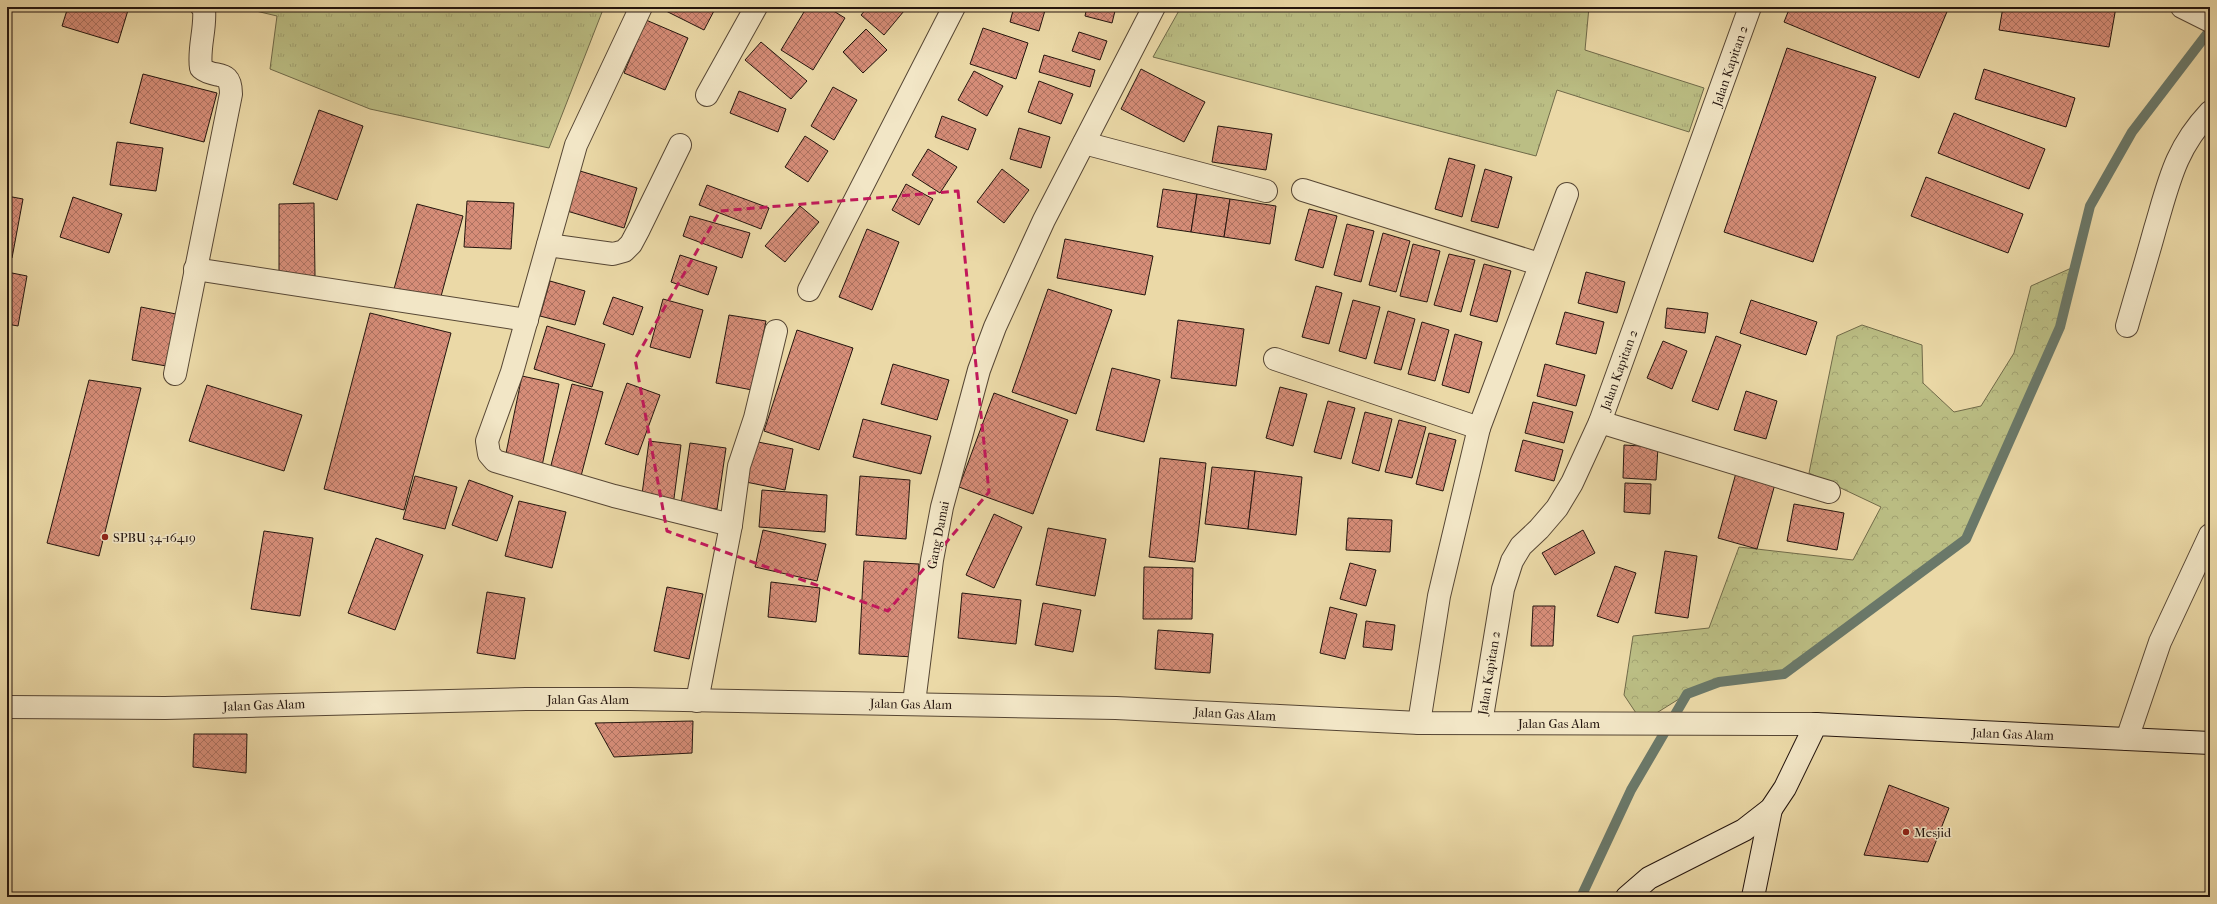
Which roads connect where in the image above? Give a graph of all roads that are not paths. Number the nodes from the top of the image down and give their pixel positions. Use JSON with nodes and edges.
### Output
{"nodes":[{"id":1,"x":202,"y":7,"type":"edge"},
{"id":2,"x":641,"y":7,"type":"edge"},
{"id":3,"x":756,"y":7,"type":"edge"},
{"id":4,"x":954,"y":7,"type":"edge"},
{"id":5,"x":1154,"y":7,"type":"edge"},
{"id":6,"x":1750,"y":7,"type":"edge"},
{"id":7,"x":2184,"y":8,"type":"edge"},
{"id":8,"x":2210,"y":21,"type":"edge"},
{"id":9,"x":707,"y":95,"type":"dead end"},
{"id":10,"x":2210,"y":112,"type":"edge"},
{"id":11,"x":1084,"y":143,"type":"junction"},
{"id":12,"x":680,"y":146,"type":"dead end"},
{"id":13,"x":1303,"y":190,"type":"dead end"},
{"id":14,"x":1266,"y":192,"type":"dead end"},
{"id":15,"x":1566,"y":194,"type":"dead end"},
{"id":16,"x":548,"y":245,"type":"junction"},
{"id":17,"x":1539,"y":264,"type":"junction"},
{"id":18,"x":195,"y":269,"type":"junction"},
{"id":19,"x":809,"y":290,"type":"dead end"},
{"id":20,"x":526,"y":320,"type":"junction"},
{"id":21,"x":2127,"y":326,"type":"dead end"},
{"id":22,"x":776,"y":331,"type":"dead end"},
{"id":23,"x":1275,"y":359,"type":"dead end"},
{"id":24,"x":175,"y":374,"type":"dead end"},
{"id":25,"x":1600,"y":422,"type":"junction"},
{"id":26,"x":1479,"y":428,"type":"junction"},
{"id":27,"x":1829,"y":492,"type":"dead end"},
{"id":28,"x":731,"y":525,"type":"junction"},
{"id":29,"x":2210,"y":535,"type":"edge"},
{"id":30,"x":697,"y":701,"type":"junction"},
{"id":31,"x":914,"y":703,"type":"junction"},
{"id":32,"x":7,"y":707,"type":"edge"},
{"id":33,"x":1419,"y":722,"type":"junction"},
{"id":34,"x":1481,"y":723,"type":"junction"},
{"id":35,"x":1816,"y":724,"type":"junction"},
{"id":36,"x":2128,"y":739,"type":"junction"},
{"id":37,"x":2210,"y":743,"type":"edge"},
{"id":38,"x":1771,"y":808,"type":"junction"},
{"id":39,"x":1626,"y":897,"type":"edge"},
{"id":40,"x":1753,"y":897,"type":"edge"}],
"edges":[{"from":1,"to":18,"type":"street"},
{"from":2,"to":16,"type":"street"},
{"from":3,"to":9,"type":"street"},
{"from":4,"to":19,"type":"street"},
{"from":5,"to":11,"type":"street","name":"Gang Damai"},
{"from":6,"to":25,"type":"street","name":"Jalan Kapitan 2"},
{"from":7,"to":8,"type":"street"},
{"from":10,"to":21,"type":"street"},
{"from":11,"to":14,"type":"street"},
{"from":11,"to":31,"type":"street","name":"Gang Damai"},
{"from":12,"to":16,"type":"street"},
{"from":13,"to":17,"type":"street"},
{"from":15,"to":17,"type":"street"},
{"from":16,"to":20,"type":"street"},
{"from":17,"to":26,"type":"street"},
{"from":18,"to":20,"type":"street"},
{"from":18,"to":24,"type":"street"},
{"from":20,"to":28,"type":"street"},
{"from":22,"to":28,"type":"street"},
{"from":23,"to":26,"type":"street"},
{"from":25,"to":27,"type":"street"},
{"from":25,"to":34,"type":"street","name":"Jalan Kapitan 2"},
{"from":26,"to":33,"type":"street"},
{"from":28,"to":30,"type":"street"},
{"from":29,"to":36,"type":"street"},
{"from":30,"to":31,"type":"street","name":"Jalan Gas Alam"},
{"from":30,"to":32,"type":"street","name":"Jalan Gas Alam"},
{"from":31,"to":33,"type":"street","name":"Jalan Gas Alam"},
{"from":33,"to":34,"type":"street","name":"Jalan Gas Alam"},
{"from":34,"to":35,"type":"street","name":"Jalan Gas Alam"},
{"from":35,"to":36,"type":"street","name":"Jalan Gas Alam"},
{"from":35,"to":38,"type":"street"},
{"from":36,"to":37,"type":"street","name":"Jalan Gas Alam"},
{"from":38,"to":39,"type":"street"},
{"from":38,"to":40,"type":"street"}]}
